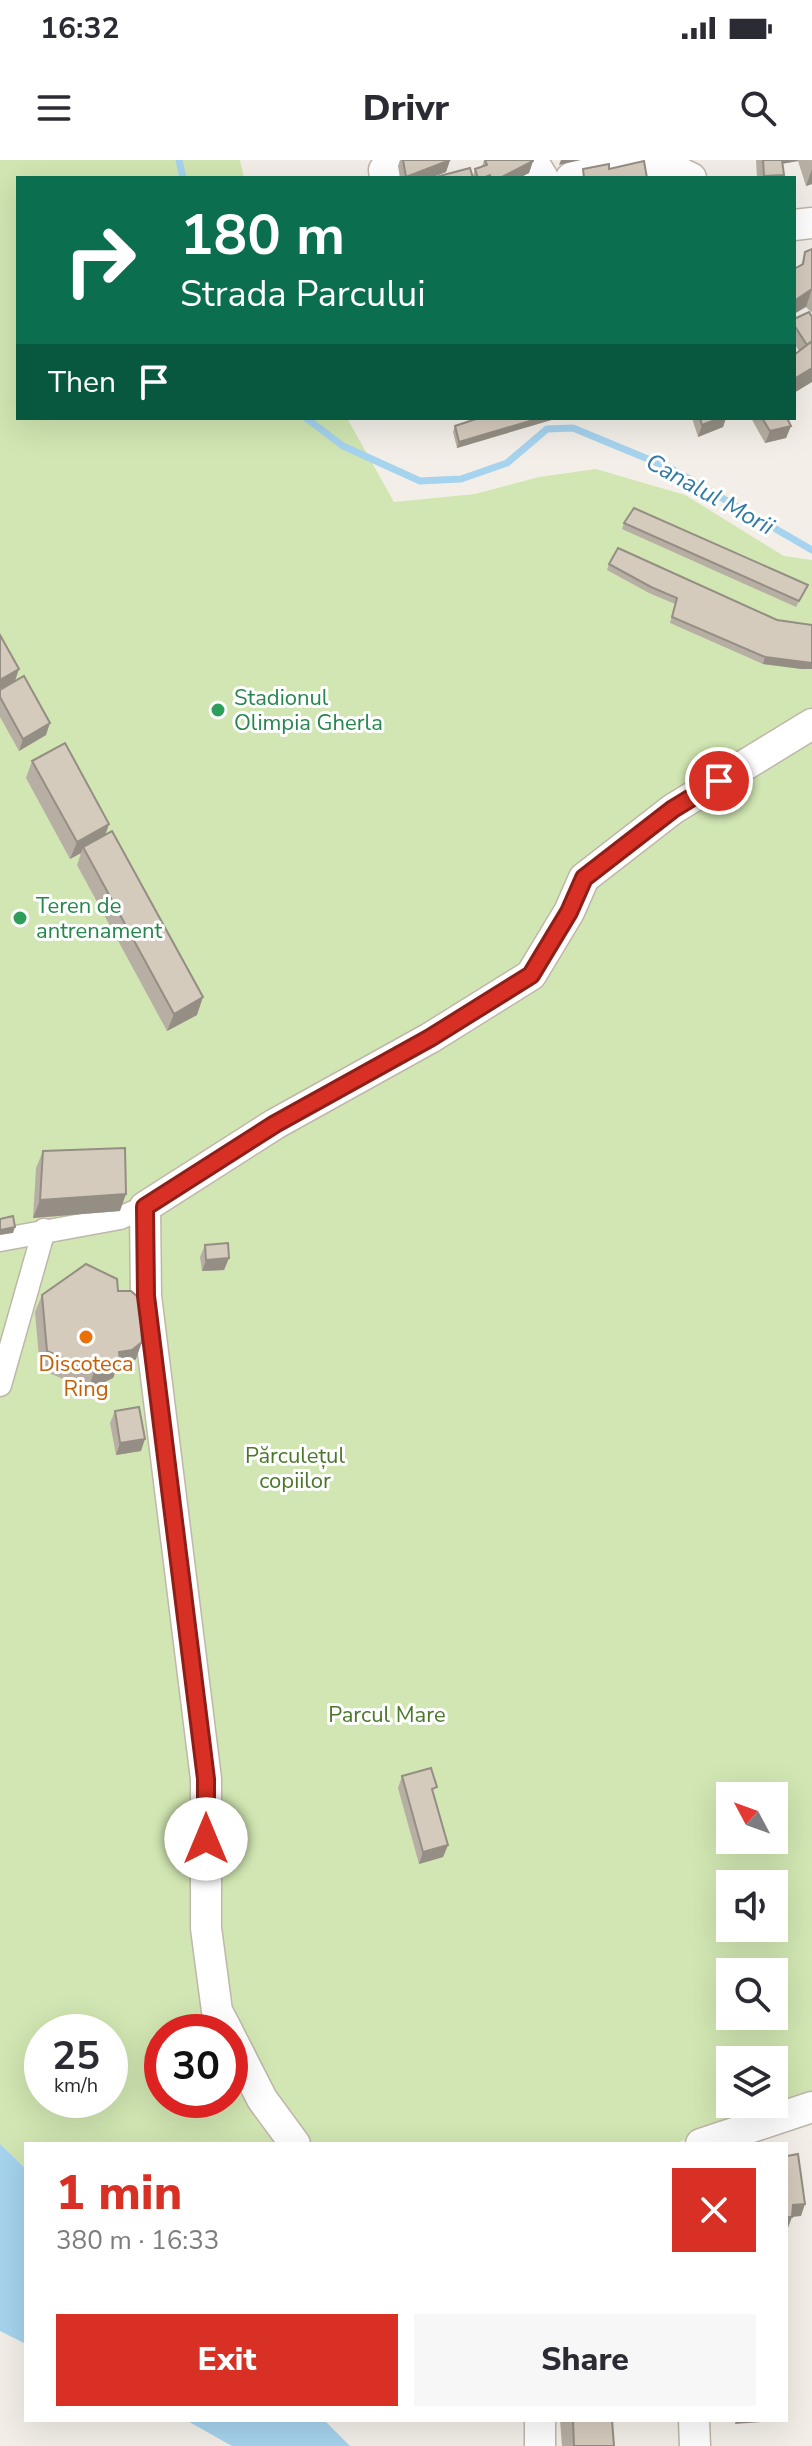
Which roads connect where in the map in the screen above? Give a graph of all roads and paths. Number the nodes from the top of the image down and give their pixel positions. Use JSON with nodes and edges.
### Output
{"nodes":[{"id":1,"x":574,"y":176,"type":"edge"},
{"id":2,"x":689,"y":176,"type":"edge"},
{"id":3,"x":812,"y":724,"type":"edge"},
{"id":4,"x":145,"y":1207,"type":"junction"},
{"id":5,"x":44,"y":1230,"type":"junction"},
{"id":6,"x":0,"y":1240,"type":"edge"},
{"id":7,"x":0,"y":1385,"type":"edge"},
{"id":8,"x":219,"y":2014,"type":"edge"},
{"id":9,"x":248,"y":2071,"type":"edge"},
{"id":10,"x":812,"y":2107,"type":"edge"},
{"id":11,"x":294,"y":2142,"type":"edge"},
{"id":12,"x":707,"y":2142,"type":"edge"},
{"id":13,"x":540,"y":2422,"type":"edge"},
{"id":14,"x":694,"y":2422,"type":"edge"},
{"id":15,"x":540,"y":2446,"type":"edge"},
{"id":16,"x":695,"y":2446,"type":"edge"}],
"edges":[{"from":1,"to":2,"type":"street"},
{"from":3,"to":4,"type":"street"},
{"from":4,"to":5,"type":"street"},
{"from":4,"to":8,"type":"street"},
{"from":5,"to":6,"type":"street"},
{"from":5,"to":7,"type":"street"},
{"from":9,"to":11,"type":"street"},
{"from":10,"to":12,"type":"street"},
{"from":13,"to":15,"type":"street"},
{"from":14,"to":16,"type":"street"}]}
